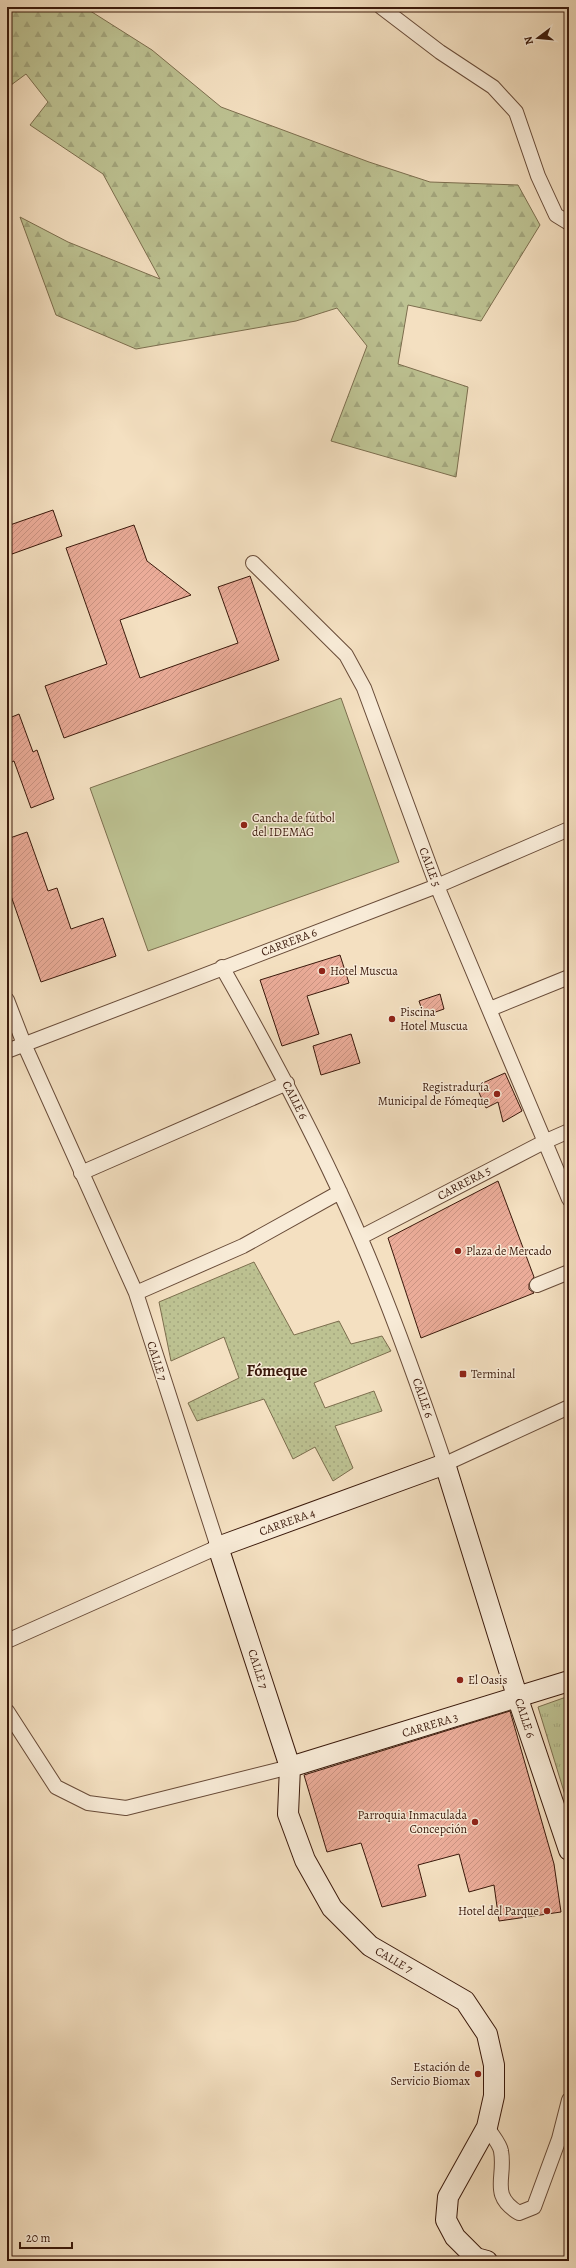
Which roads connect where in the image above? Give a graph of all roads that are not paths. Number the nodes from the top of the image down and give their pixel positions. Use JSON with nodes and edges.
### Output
{"nodes":[{"id":1,"x":381,"y":7,"type":"edge"},
{"id":2,"x":569,"y":223,"type":"edge"},
{"id":3,"x":253,"y":563,"type":"dead end"},
{"id":4,"x":569,"y":829,"type":"edge"},
{"id":5,"x":437,"y":886,"type":"junction"},
{"id":6,"x":222,"y":967,"type":"junction"},
{"id":7,"x":569,"y":977,"type":"edge"},
{"id":8,"x":7,"y":1000,"type":"edge"},
{"id":9,"x":490,"y":1009,"type":"junction"},
{"id":10,"x":24,"y":1044,"type":"junction"},
{"id":11,"x":7,"y":1051,"type":"edge"},
{"id":12,"x":287,"y":1083,"type":"junction"},
{"id":13,"x":569,"y":1131,"type":"edge"},
{"id":14,"x":544,"y":1142,"type":"junction"},
{"id":15,"x":82,"y":1173,"type":"junction"},
{"id":16,"x":340,"y":1192,"type":"junction"},
{"id":17,"x":569,"y":1199,"type":"edge"},
{"id":18,"x":361,"y":1237,"type":"junction"},
{"id":19,"x":569,"y":1272,"type":"edge"},
{"id":20,"x":537,"y":1286,"type":"dead end"},
{"id":21,"x":136,"y":1293,"type":"junction"},
{"id":22,"x":569,"y":1407,"type":"edge"},
{"id":23,"x":445,"y":1464,"type":"junction"},
{"id":24,"x":218,"y":1548,"type":"junction"},
{"id":25,"x":7,"y":1641,"type":"edge"},
{"id":26,"x":569,"y":1682,"type":"edge"},
{"id":27,"x":518,"y":1699,"type":"junction"},
{"id":28,"x":7,"y":1711,"type":"edge"},
{"id":29,"x":290,"y":1767,"type":"junction"},
{"id":30,"x":569,"y":1850,"type":"edge"},
{"id":31,"x":569,"y":2100,"type":"edge"},
{"id":32,"x":487,"y":2127,"type":"junction"},
{"id":33,"x":564,"y":2138,"type":"edge"},
{"id":34,"x":487,"y":2261,"type":"edge"}],
"edges":[{"from":1,"to":2,"type":"street"},
{"from":3,"to":5,"type":"street","name":"CALLE 5"},
{"from":4,"to":5,"type":"street","name":"CARRERA 6"},
{"from":5,"to":6,"type":"street","name":"CARRERA 6"},
{"from":5,"to":9,"type":"street","name":"CALLE 5"},
{"from":6,"to":10,"type":"street","name":"CARRERA 6"},
{"from":6,"to":12,"type":"street","name":"CALLE 6"},
{"from":7,"to":9,"type":"street"},
{"from":8,"to":10,"type":"street","name":"CALLE 7"},
{"from":9,"to":14,"type":"street","name":"CALLE 5"},
{"from":10,"to":11,"type":"street","name":"CARRERA 6"},
{"from":10,"to":15,"type":"street","name":"CALLE 7"},
{"from":12,"to":15,"type":"street"},
{"from":12,"to":16,"type":"street","name":"CALLE 6"},
{"from":13,"to":14,"type":"street","name":"CARRERA 5"},
{"from":14,"to":17,"type":"street","name":"CALLE 5"},
{"from":14,"to":18,"type":"street","name":"CARRERA 5"},
{"from":15,"to":21,"type":"street","name":"CALLE 7"},
{"from":16,"to":18,"type":"street","name":"CALLE 6"},
{"from":16,"to":21,"type":"street"},
{"from":18,"to":23,"type":"street","name":"CALLE 6"},
{"from":19,"to":20,"type":"street"},
{"from":21,"to":24,"type":"street","name":"CALLE 7"},
{"from":22,"to":23,"type":"street","name":"CARRERA 4"},
{"from":23,"to":24,"type":"street","name":"CARRERA 4"},
{"from":23,"to":27,"type":"street","name":"CALLE 6"},
{"from":24,"to":25,"type":"street","name":"CARRERA 4"},
{"from":24,"to":29,"type":"street","name":"CALLE 7"},
{"from":26,"to":27,"type":"street","name":"CARRERA 3"},
{"from":27,"to":29,"type":"street","name":"CARRERA 3"},
{"from":27,"to":30,"type":"street","name":"CALLE 6"},
{"from":28,"to":29,"type":"street"},
{"from":29,"to":32,"type":"street","name":"CALLE 7"},
{"from":31,"to":33,"type":"street"},
{"from":32,"to":33,"type":"street"},
{"from":32,"to":34,"type":"street","name":"CALLE 7"}]}
